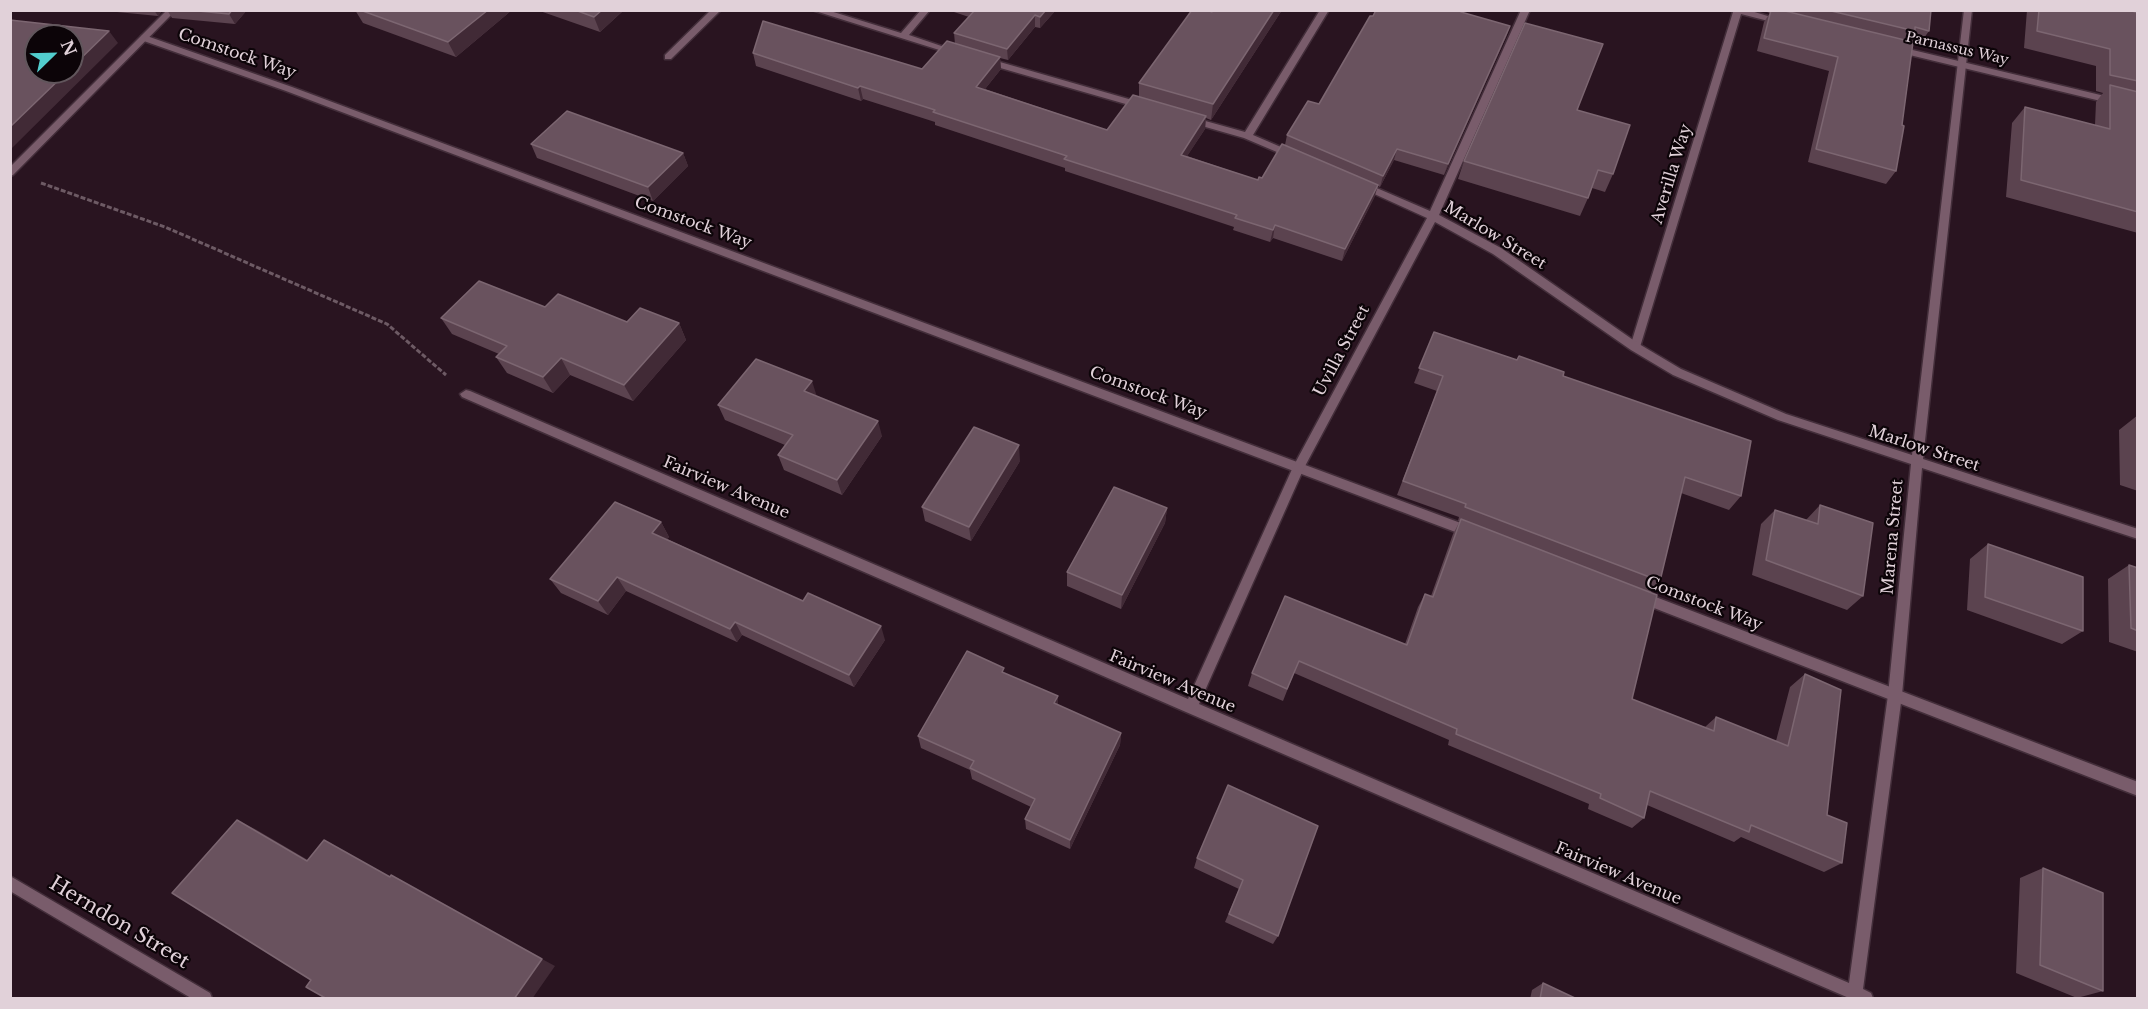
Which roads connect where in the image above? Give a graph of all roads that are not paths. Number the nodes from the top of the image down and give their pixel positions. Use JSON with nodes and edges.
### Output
{"nodes":[{"id":1,"x":172,"y":10,"type":"edge"},
{"id":2,"x":717,"y":10,"type":"edge"},
{"id":3,"x":816,"y":10,"type":"edge"},
{"id":4,"x":926,"y":10,"type":"edge"},
{"id":5,"x":1325,"y":10,"type":"edge"},
{"id":6,"x":1526,"y":10,"type":"edge"},
{"id":7,"x":1968,"y":10,"type":"edge"},
{"id":8,"x":1737,"y":11,"type":"edge"},
{"id":9,"x":1794,"y":25,"type":"edge"},
{"id":10,"x":902,"y":37,"type":"junction"},
{"id":11,"x":144,"y":38,"type":"junction"},
{"id":12,"x":1884,"y":46,"type":"edge"},
{"id":13,"x":668,"y":57,"type":"dead end"},
{"id":14,"x":1963,"y":64,"type":"junction"},
{"id":15,"x":2138,"y":107,"type":"edge"},
{"id":16,"x":1155,"y":110,"type":"edge"},
{"id":17,"x":1178,"y":116,"type":"edge"},
{"id":18,"x":1247,"y":136,"type":"junction"},
{"id":19,"x":1302,"y":159,"type":"edge"},
{"id":20,"x":11,"y":173,"type":"edge"},
{"id":21,"x":1346,"y":178,"type":"edge"},
{"id":22,"x":1433,"y":216,"type":"junction"},
{"id":23,"x":1635,"y":347,"type":"junction"},
{"id":24,"x":466,"y":393,"type":"road end"},
{"id":25,"x":1917,"y":462,"type":"junction"},
{"id":26,"x":1299,"y":466,"type":"junction"},
{"id":27,"x":2138,"y":534,"type":"edge"},
{"id":28,"x":1486,"y":538,"type":"edge"},
{"id":29,"x":1630,"y":594,"type":"edge"},
{"id":30,"x":1894,"y":695,"type":"junction"},
{"id":31,"x":1191,"y":708,"type":"junction"},
{"id":32,"x":2138,"y":789,"type":"edge"},
{"id":33,"x":10,"y":883,"type":"edge"},
{"id":34,"x":1860,"y":996,"type":"edge"},
{"id":35,"x":205,"y":999,"type":"edge"}],
"edges":[{"from":1,"to":11,"type":"street"},
{"from":2,"to":13,"type":"street"},
{"from":3,"to":10,"type":"street"},
{"from":4,"to":10,"type":"street"},
{"from":5,"to":18,"type":"street"},
{"from":6,"to":22,"type":"street","name":"Uvilla Street"},
{"from":7,"to":14,"type":"street","name":"Marena Street"},
{"from":8,"to":9,"type":"street"},
{"from":8,"to":23,"type":"street","name":"Averilla Way"},
{"from":10,"to":16,"type":"street"},
{"from":11,"to":20,"type":"street"},
{"from":11,"to":26,"type":"street","name":"Comstock Way"},
{"from":12,"to":14,"type":"street","name":"Parnassus Way"},
{"from":14,"to":15,"type":"street","name":"Parnassus Way"},
{"from":14,"to":25,"type":"street","name":"Marena Street"},
{"from":17,"to":18,"type":"street"},
{"from":18,"to":19,"type":"street"},
{"from":21,"to":22,"type":"street","name":"Marlow Street"},
{"from":22,"to":23,"type":"street","name":"Marlow Street"},
{"from":22,"to":26,"type":"street","name":"Uvilla Street"},
{"from":23,"to":25,"type":"street","name":"Marlow Street"},
{"from":24,"to":31,"type":"street","name":"Fairview Avenue"},
{"from":25,"to":27,"type":"street","name":"Marlow Street"},
{"from":25,"to":30,"type":"street","name":"Marena Street"},
{"from":26,"to":28,"type":"street","name":"Comstock Way"},
{"from":26,"to":31,"type":"street","name":"Uvilla Street"},
{"from":29,"to":30,"type":"street","name":"Comstock Way"},
{"from":30,"to":32,"type":"street","name":"Comstock Way"},
{"from":30,"to":34,"type":"street","name":"Marena Street"},
{"from":31,"to":34,"type":"street","name":"Fairview Avenue"},
{"from":33,"to":35,"type":"street","name":"Herndon Street"}]}
